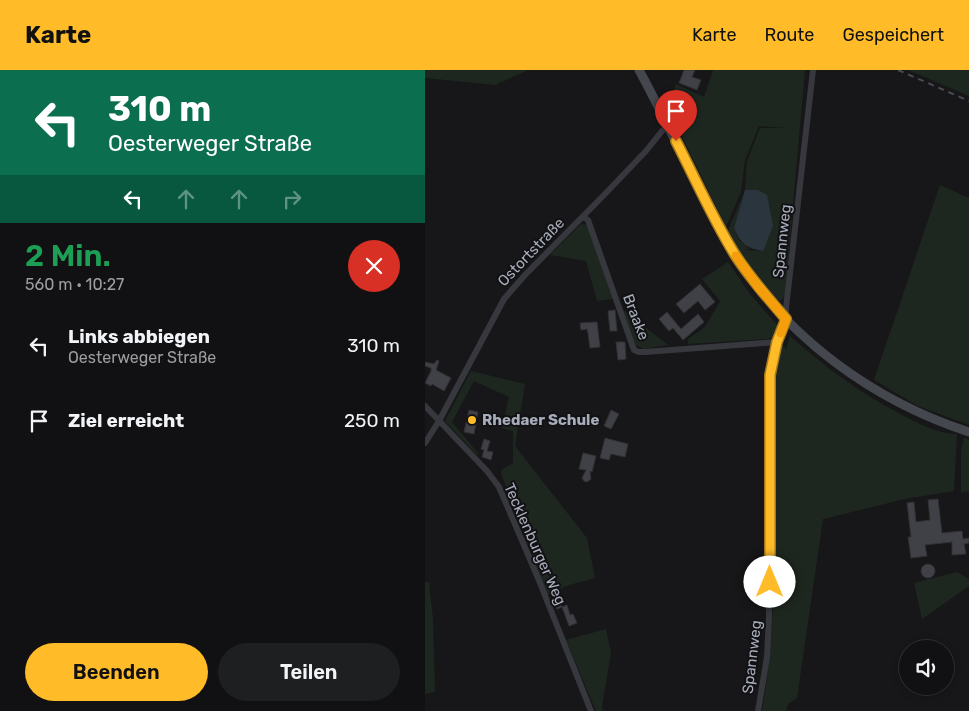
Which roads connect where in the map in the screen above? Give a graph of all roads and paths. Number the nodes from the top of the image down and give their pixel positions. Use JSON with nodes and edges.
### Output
{"nodes":[{"id":1,"x":639,"y":70,"type":"edge"},
{"id":2,"x":813,"y":70,"type":"edge"},
{"id":3,"x":669,"y":125,"type":"junction"},
{"id":4,"x":583,"y":217,"type":"junction"},
{"id":5,"x":786,"y":319,"type":"junction"},
{"id":6,"x":777,"y":342,"type":"junction"},
{"id":7,"x":425,"y":406,"type":"edge"},
{"id":8,"x":439,"y":421,"type":"junction"},
{"id":9,"x":969,"y":432,"type":"edge"},
{"id":10,"x":425,"y":443,"type":"edge"},
{"id":11,"x":591,"y":711,"type":"edge"},
{"id":12,"x":757,"y":711,"type":"edge"}],
"edges":[{"from":1,"to":3,"type":"street"},
{"from":2,"to":5,"type":"street","name":"Spannweg"},
{"from":3,"to":4,"type":"street","name":"Ostortstraße"},
{"from":3,"to":5,"type":"street"},
{"from":4,"to":6,"type":"street","name":"Braake"},
{"from":4,"to":8,"type":"street","name":"Ostortstraße"},
{"from":5,"to":6,"type":"street","name":"Spannweg"},
{"from":5,"to":9,"type":"street"},
{"from":6,"to":12,"type":"street","name":"Spannweg"},
{"from":7,"to":8,"type":"street","name":"Tecklenburger Weg"},
{"from":8,"to":10,"type":"street","name":"Ostortstraße"},
{"from":8,"to":11,"type":"street","name":"Tecklenburger Weg"}]}
